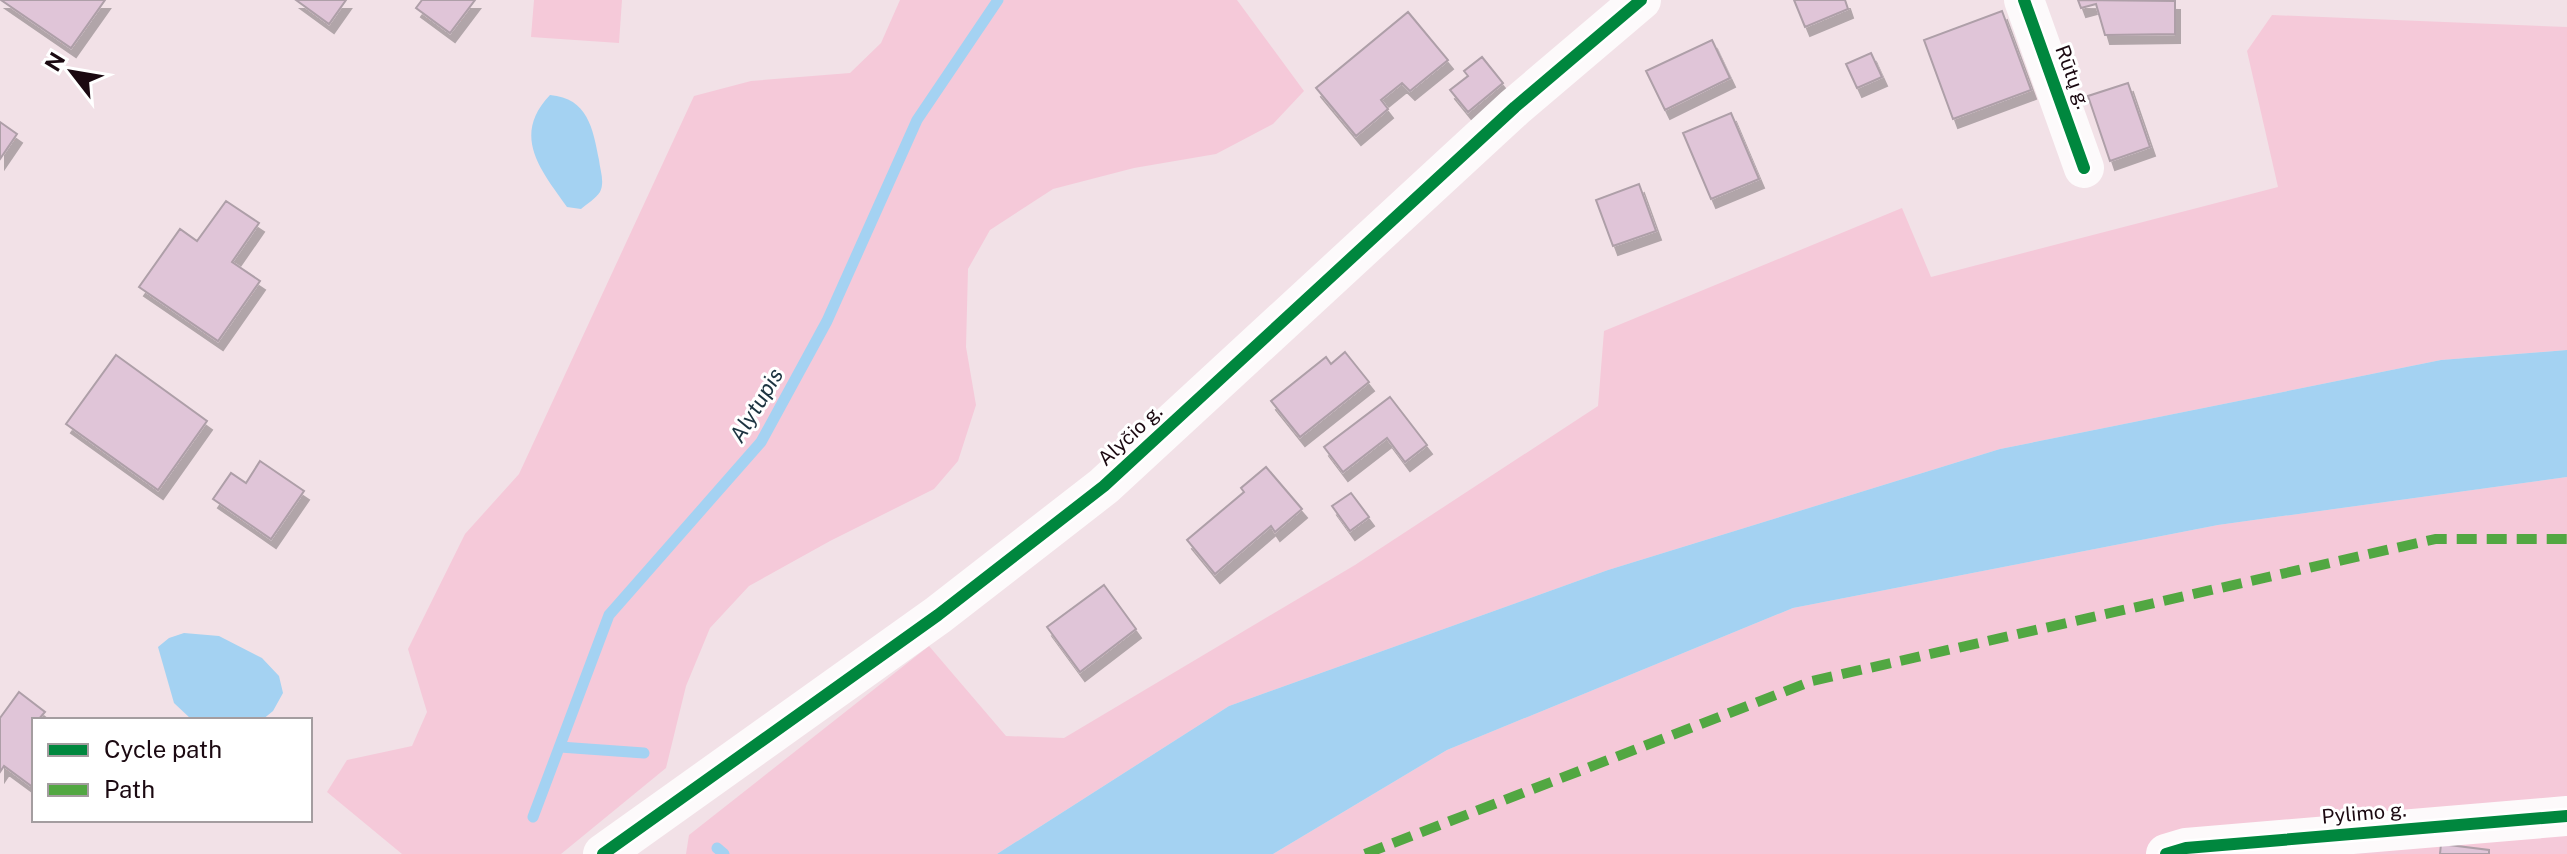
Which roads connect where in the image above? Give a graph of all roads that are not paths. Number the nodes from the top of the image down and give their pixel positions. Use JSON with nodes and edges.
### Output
{"nodes":[{"id":1,"x":1641,"y":0,"type":"edge"},
{"id":2,"x":2024,"y":0,"type":"edge"},
{"id":3,"x":2084,"y":168,"type":"dead end"},
{"id":4,"x":2567,"y":816,"type":"edge"},
{"id":5,"x":2180,"y":852,"type":"edge"},
{"id":6,"x":607,"y":853,"type":"edge"}],
"edges":[{"from":1,"to":6,"type":"street","name":"Alyčio g."},
{"from":2,"to":3,"type":"street","name":"Rūtų g."},
{"from":4,"to":5,"type":"street","name":"Pylimo g."}]}
